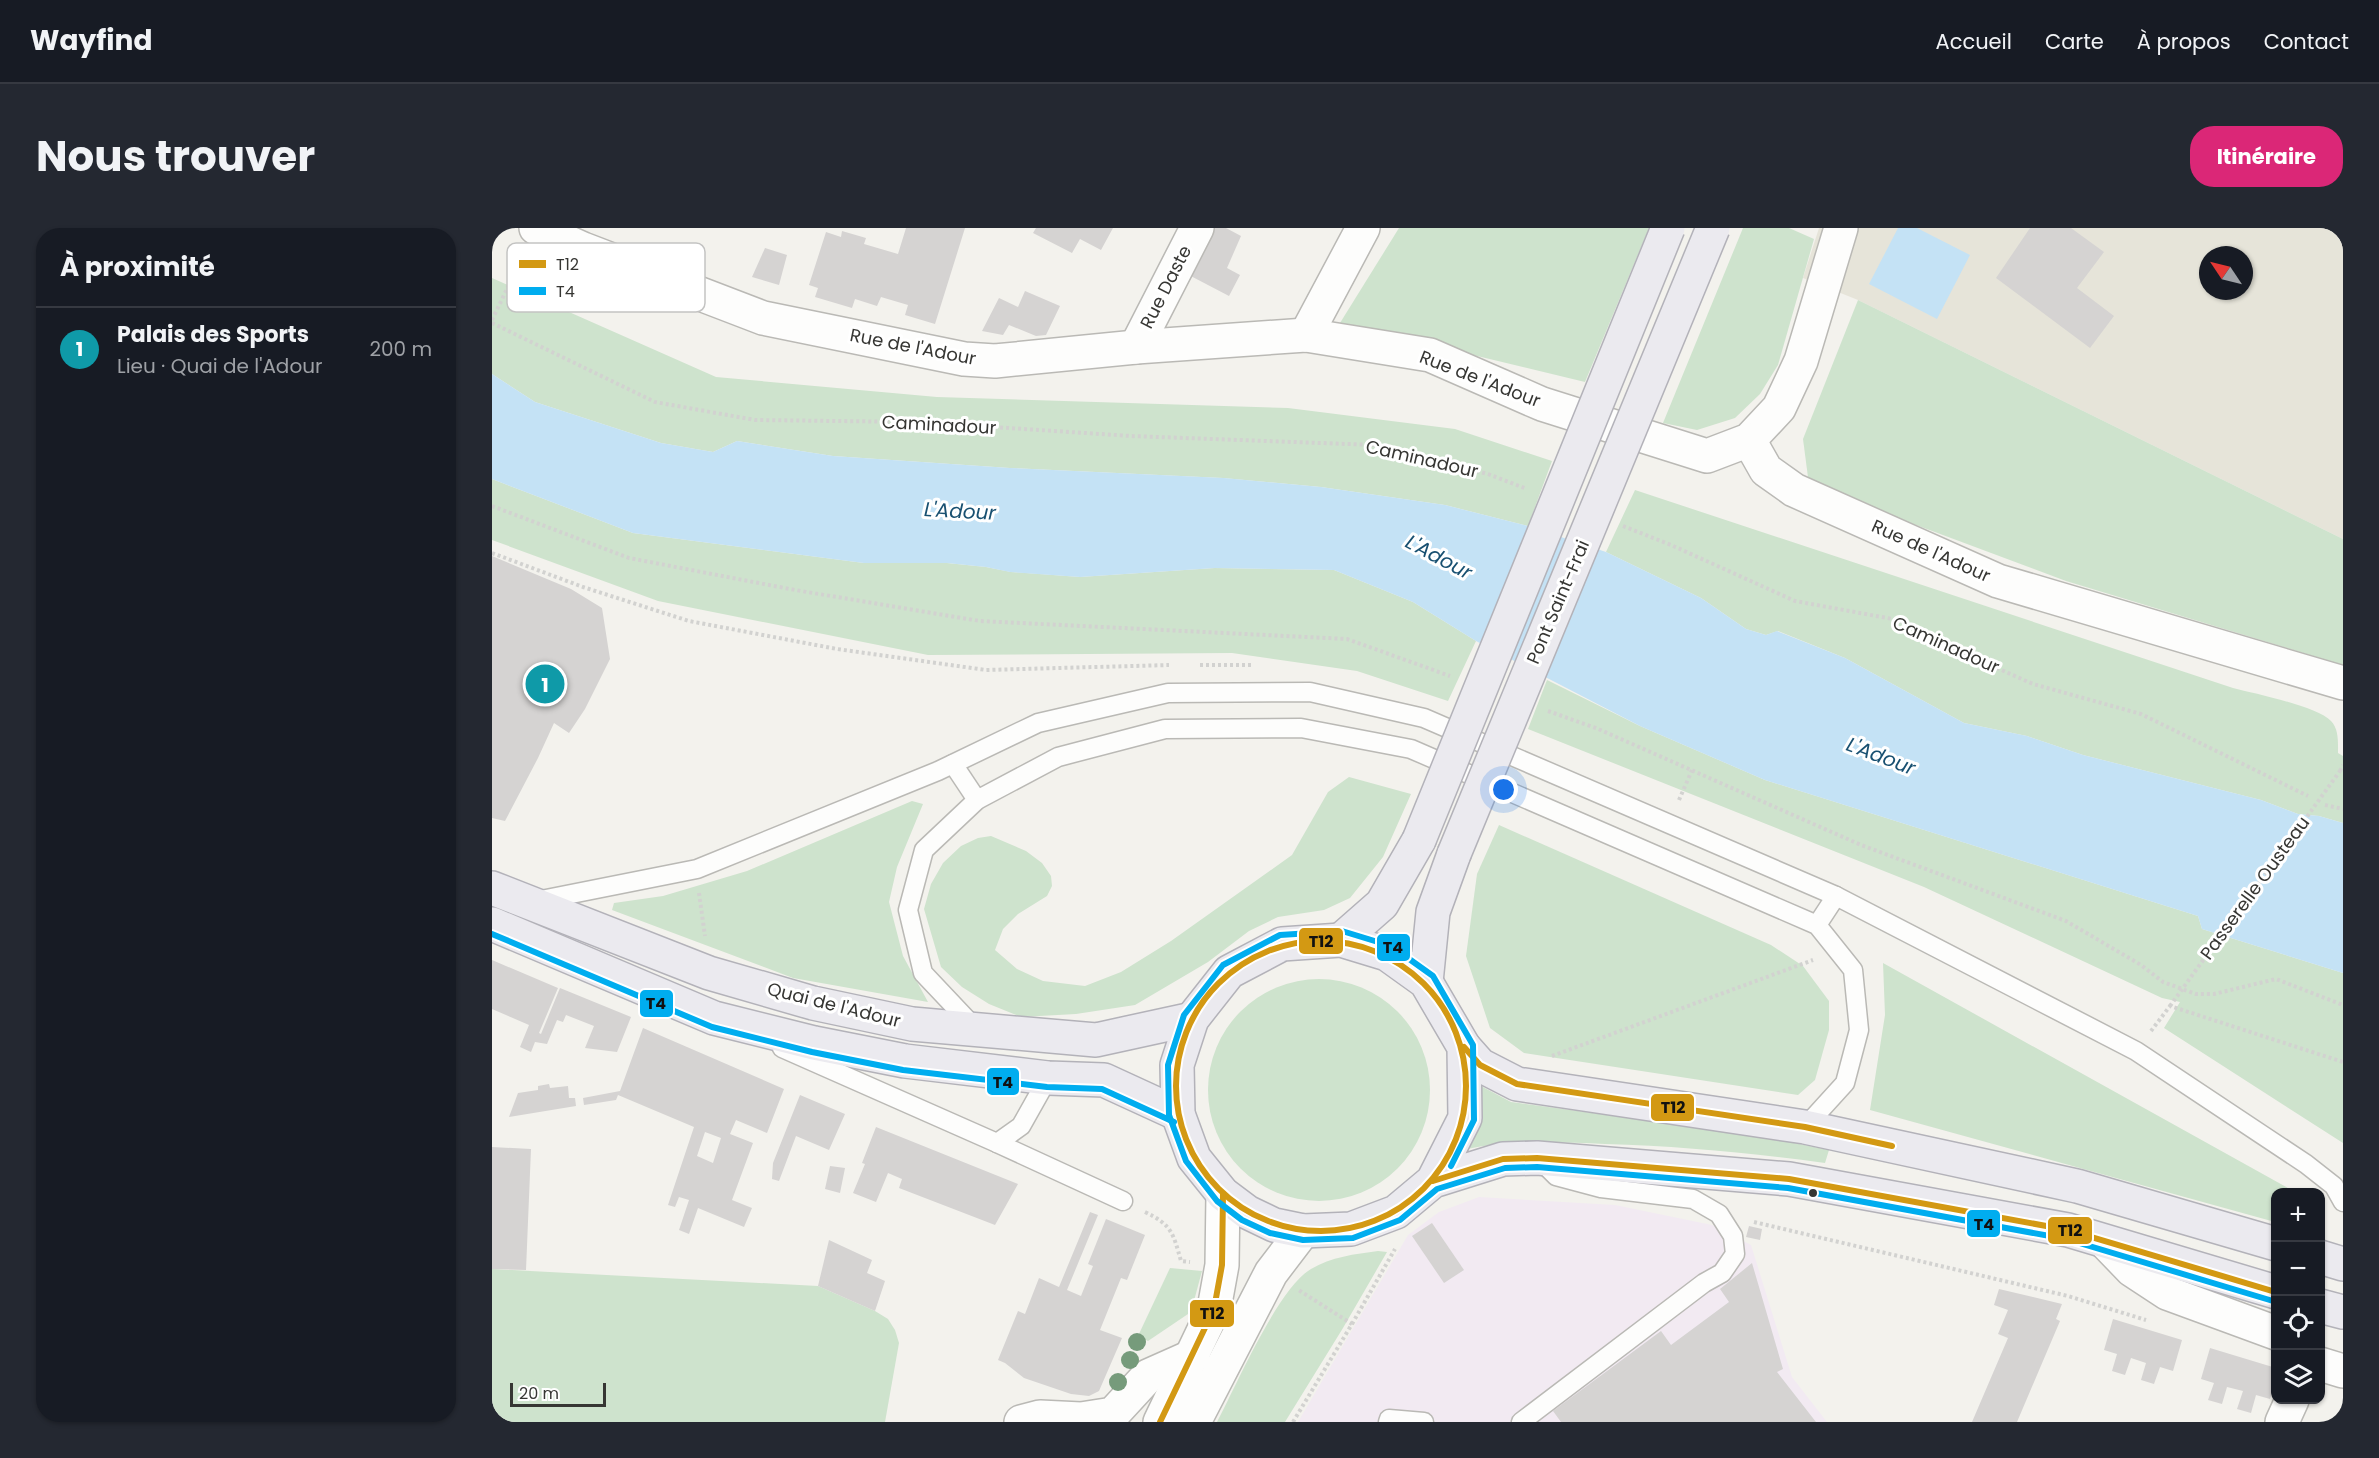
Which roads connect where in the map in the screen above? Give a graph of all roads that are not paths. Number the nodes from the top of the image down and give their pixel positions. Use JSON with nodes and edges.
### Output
{"nodes":[{"id":1,"x":536,"y":228,"type":"edge"},
{"id":2,"x":1197,"y":228,"type":"edge"},
{"id":3,"x":1363,"y":228,"type":"edge"},
{"id":4,"x":1668,"y":228,"type":"edge"},
{"id":5,"x":1713,"y":228,"type":"edge"},
{"id":6,"x":1841,"y":228,"type":"edge"},
{"id":7,"x":588,"y":238,"type":"edge"},
{"id":8,"x":705,"y":291,"type":"edge"},
{"id":9,"x":1306,"y":335,"type":"junction"},
{"id":10,"x":1136,"y":347,"type":"junction"},
{"id":11,"x":1749,"y":440,"type":"junction"},
{"id":12,"x":2343,"y":683,"type":"edge"},
{"id":13,"x":954,"y":764,"type":"junction"},
{"id":14,"x":977,"y":800,"type":"junction"},
{"id":15,"x":492,"y":888,"type":"edge"},
{"id":16,"x":1836,"y":896,"type":"junction"},
{"id":17,"x":527,"y":903,"type":"junction"},
{"id":18,"x":492,"y":924,"type":"edge"},
{"id":19,"x":1817,"y":925,"type":"junction"},
{"id":20,"x":1341,"y":940,"type":"junction"},
{"id":21,"x":1426,"y":982,"type":"junction"},
{"id":22,"x":714,"y":1018,"type":"junction"},
{"id":23,"x":1192,"y":1019,"type":"junction"},
{"id":24,"x":978,"y":1031,"type":"junction"},
{"id":25,"x":1464,"y":1047,"type":"junction"},
{"id":26,"x":1048,"y":1078,"type":"junction"},
{"id":27,"x":1178,"y":1114,"type":"junction"},
{"id":28,"x":1805,"y":1127,"type":"junction"},
{"id":29,"x":997,"y":1143,"type":"junction"},
{"id":30,"x":1537,"y":1158,"type":"junction"},
{"id":31,"x":1433,"y":1181,"type":"junction"},
{"id":32,"x":1223,"y":1194,"type":"junction"},
{"id":33,"x":1123,"y":1201,"type":"road end"},
{"id":34,"x":2343,"y":1202,"type":"edge"},
{"id":35,"x":1303,"y":1231,"type":"junction"},
{"id":36,"x":2105,"y":1242,"type":"junction"},
{"id":37,"x":2271,"y":1243,"type":"edge"},
{"id":38,"x":2325,"y":1259,"type":"edge"},
{"id":39,"x":2343,"y":1264,"type":"edge"},
{"id":40,"x":2271,"y":1292,"type":"edge"},
{"id":41,"x":2325,"y":1307,"type":"edge"},
{"id":42,"x":2343,"y":1312,"type":"edge"},
{"id":43,"x":2271,"y":1331,"type":"edge"},
{"id":44,"x":1193,"y":1356,"type":"junction"},
{"id":45,"x":2325,"y":1366,"type":"edge"},
{"id":46,"x":2343,"y":1371,"type":"edge"},
{"id":47,"x":2290,"y":1404,"type":"edge"},
{"id":48,"x":1388,"y":1420,"type":"edge"},
{"id":49,"x":1021,"y":1422,"type":"edge"},
{"id":50,"x":1160,"y":1422,"type":"edge"},
{"id":51,"x":1194,"y":1422,"type":"edge"},
{"id":52,"x":1424,"y":1422,"type":"edge"},
{"id":53,"x":1521,"y":1422,"type":"edge"},
{"id":54,"x":2282,"y":1422,"type":"edge"}],
"edges":[{"from":1,"to":7,"type":"street","name":"Rue de l'Adour"},
{"from":2,"to":10,"type":"street","name":"Rue Daste"},
{"from":3,"to":9,"type":"street"},
{"from":4,"to":20,"type":"main road","bridge":true},
{"from":5,"to":21,"type":"main road","name":"Pont Saint-Frai","bridge":true},
{"from":6,"to":11,"type":"street"},
{"from":8,"to":10,"type":"street","name":"Rue de l'Adour"},
{"from":9,"to":10,"type":"street","name":"Rue de l'Adour"},
{"from":9,"to":11,"type":"street","name":"Rue de l'Adour"},
{"from":11,"to":12,"type":"street","name":"Rue de l'Adour"},
{"from":13,"to":14,"type":"lane"},
{"from":13,"to":16,"type":"lane"},
{"from":13,"to":17,"type":"lane"},
{"from":14,"to":19,"type":"lane"},
{"from":14,"to":24,"type":"lane"},
{"from":15,"to":17,"type":"main road","name":"Quai de l'Adour"},
{"from":16,"to":19,"type":"lane"},
{"from":16,"to":34,"type":"lane"},
{"from":17,"to":24,"type":"main road","name":"Quai de l'Adour"},
{"from":18,"to":22,"type":"main road"},
{"from":19,"to":28,"type":"lane"},
{"from":20,"to":21,"type":"main road"},
{"from":20,"to":23,"type":"main road"},
{"from":21,"to":25,"type":"main road"},
{"from":22,"to":26,"type":"main road"},
{"from":22,"to":29,"type":"lane"},
{"from":23,"to":24,"type":"main road","name":"Quai de l'Adour"},
{"from":23,"to":27,"type":"main road"},
{"from":25,"to":28,"type":"main road"},
{"from":25,"to":31,"type":"main road"},
{"from":26,"to":27,"type":"main road"},
{"from":26,"to":29,"type":"lane"},
{"from":27,"to":32,"type":"main road"},
{"from":28,"to":37,"type":"main road"},
{"from":29,"to":33,"type":"lane"},
{"from":30,"to":31,"type":"main road"},
{"from":30,"to":36,"type":"main road"},
{"from":30,"to":53,"type":"lane"},
{"from":31,"to":35,"type":"main road"},
{"from":32,"to":35,"type":"main road"},
{"from":32,"to":44,"type":"street"},
{"from":35,"to":51,"type":"street"},
{"from":36,"to":40,"type":"main road"},
{"from":36,"to":43,"type":"street"},
{"from":38,"to":39,"type":"main road"},
{"from":41,"to":42,"type":"main road"},
{"from":44,"to":49,"type":"street"},
{"from":44,"to":50,"type":"street"},
{"from":45,"to":46,"type":"street"},
{"from":47,"to":54,"type":"street"},
{"from":48,"to":52,"type":"lane"}]}
